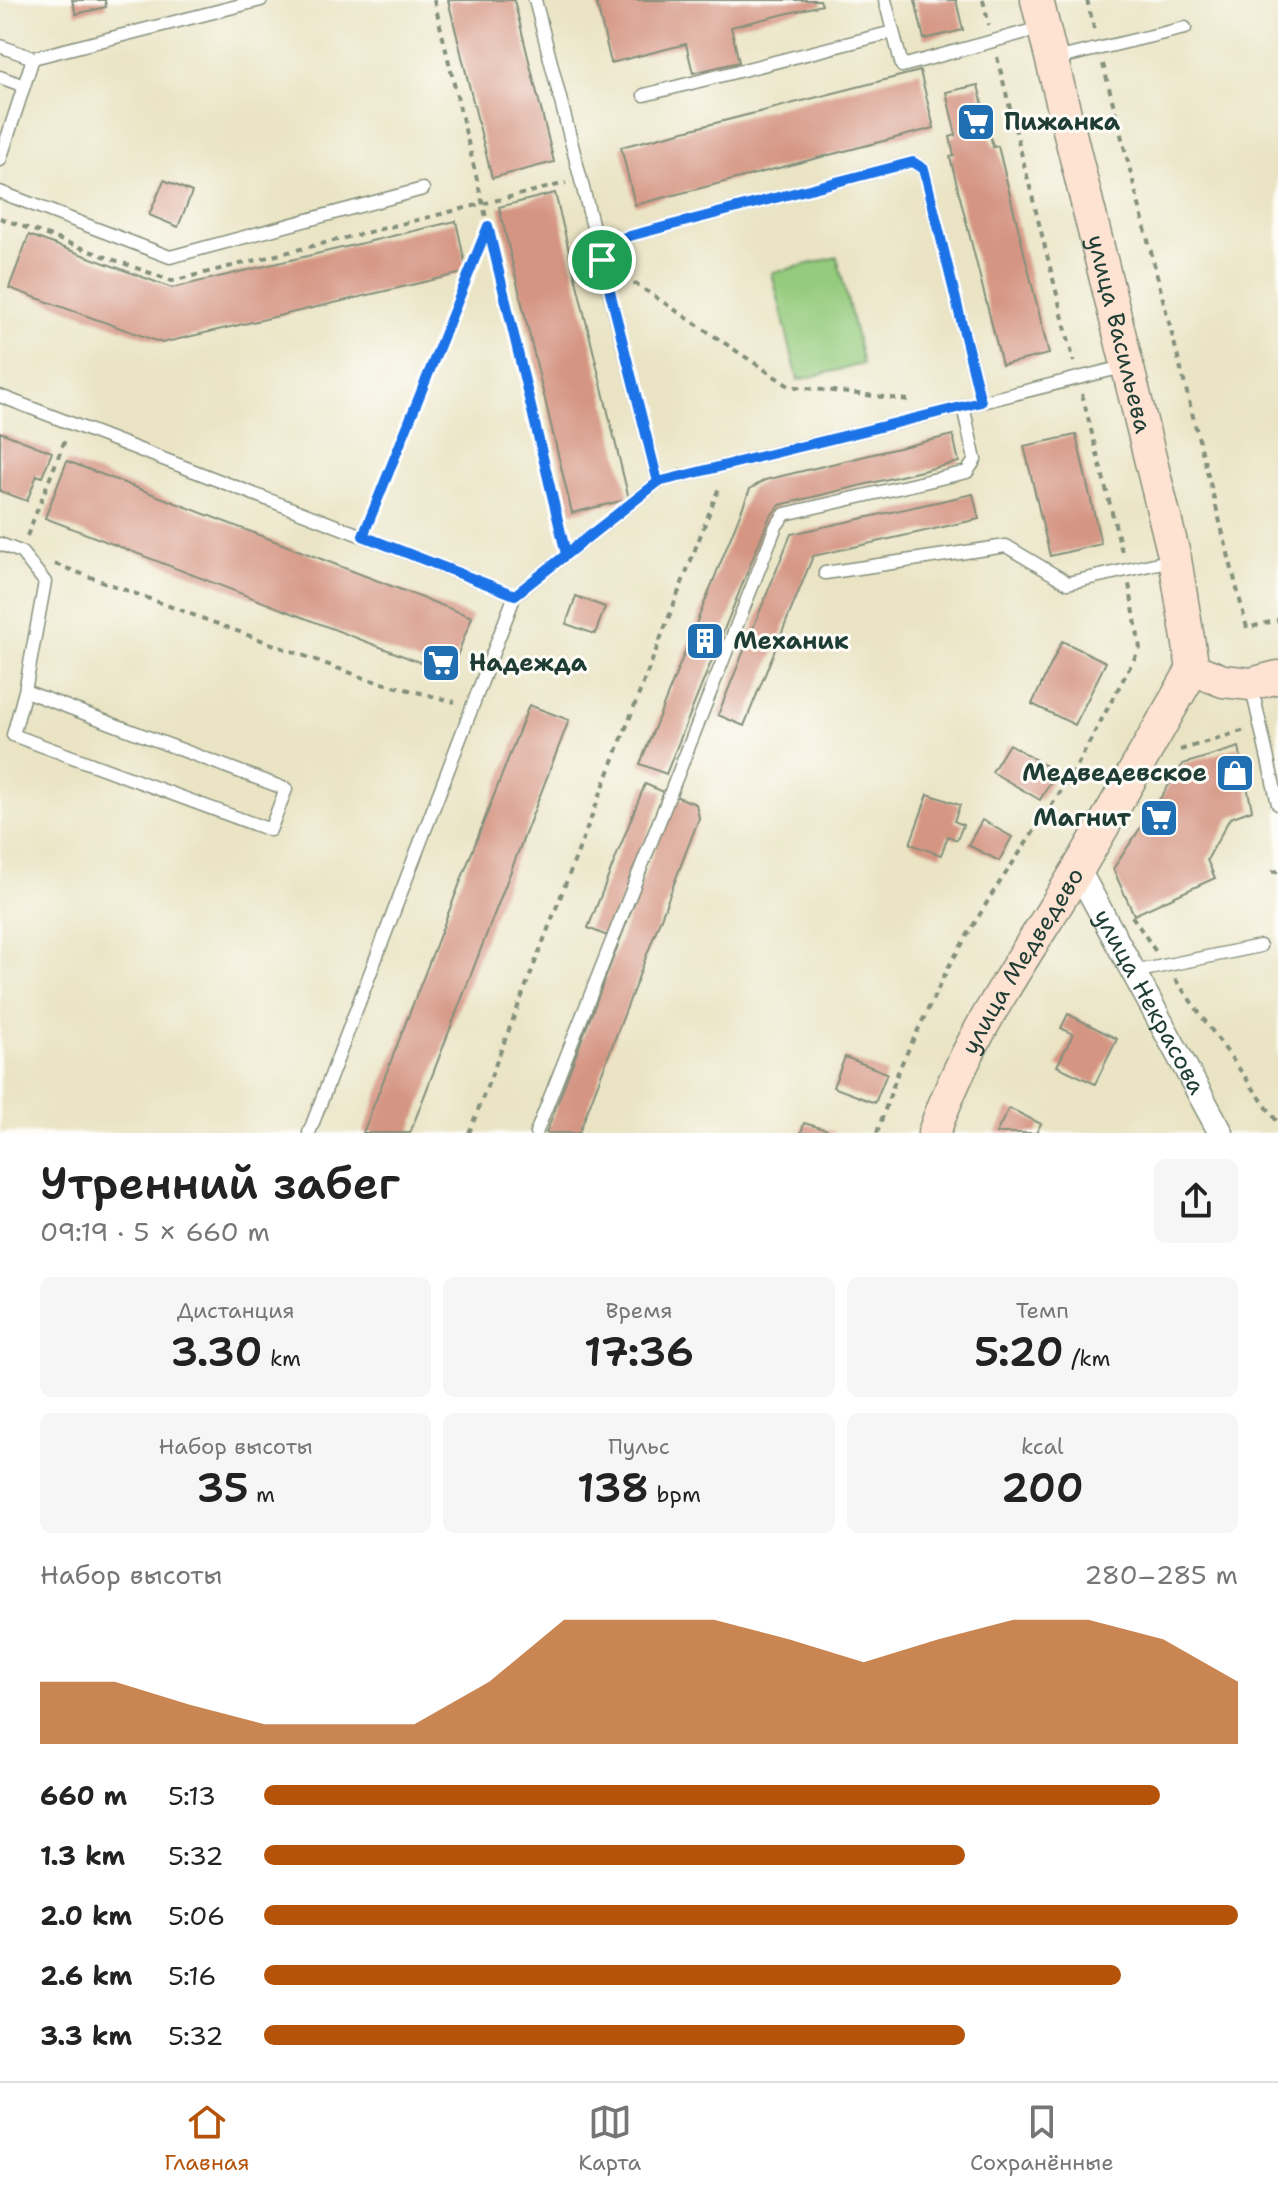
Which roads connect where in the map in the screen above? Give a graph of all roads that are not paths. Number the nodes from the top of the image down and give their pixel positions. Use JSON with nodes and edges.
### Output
{"nodes":[{"id":1,"x":261,"y":0,"type":"edge"},
{"id":2,"x":535,"y":0,"type":"edge"},
{"id":3,"x":885,"y":0,"type":"edge"},
{"id":4,"x":1040,"y":14,"type":"edge"},
{"id":5,"x":1185,"y":28,"type":"dead end"},
{"id":6,"x":893,"y":32,"type":"junction"},
{"id":7,"x":0,"y":46,"type":"edge"},
{"id":8,"x":33,"y":58,"type":"junction"},
{"id":9,"x":1051,"y":59,"type":"junction"},
{"id":10,"x":0,"y":77,"type":"edge"},
{"id":11,"x":24,"y":86,"type":"junction"},
{"id":12,"x":644,"y":95,"type":"dead end"},
{"id":13,"x":0,"y":160,"type":"edge"},
{"id":14,"x":423,"y":189,"type":"dead end"},
{"id":15,"x":0,"y":192,"type":"edge"},
{"id":16,"x":599,"y":244,"type":"junction"},
{"id":17,"x":1127,"y":366,"type":"junction"},
{"id":18,"x":0,"y":396,"type":"edge"},
{"id":19,"x":981,"y":402,"type":"junction"},
{"id":20,"x":963,"y":406,"type":"junction"},
{"id":21,"x":658,"y":482,"type":"junction"},
{"id":22,"x":0,"y":544,"type":"edge"},
{"id":23,"x":1175,"y":559,"type":"junction"},
{"id":24,"x":825,"y":573,"type":"dead end"},
{"id":25,"x":515,"y":595,"type":"junction"},
{"id":26,"x":1193,"y":669,"type":"junction"},
{"id":27,"x":1264,"y":681,"type":"edge"},
{"id":28,"x":25,"y":691,"type":"junction"},
{"id":29,"x":1278,"y":804,"type":"edge"},
{"id":30,"x":1078,"y":870,"type":"junction"},
{"id":31,"x":1260,"y":946,"type":"dead end"},
{"id":32,"x":1134,"y":972,"type":"junction"},
{"id":33,"x":309,"y":1133,"type":"edge"},
{"id":34,"x":536,"y":1133,"type":"edge"},
{"id":35,"x":934,"y":1133,"type":"edge"},
{"id":36,"x":1221,"y":1133,"type":"edge"}],
"edges":[{"from":1,"to":8,"type":"lane"},
{"from":2,"to":16,"type":"lane"},
{"from":3,"to":6,"type":"lane"},
{"from":4,"to":6,"type":"lane"},
{"from":4,"to":9,"type":"street","name":"улица Васильева"},
{"from":5,"to":9,"type":"lane"},
{"from":6,"to":12,"type":"lane"},
{"from":7,"to":8,"type":"lane"},
{"from":8,"to":11,"type":"lane"},
{"from":9,"to":17,"type":"street","name":"улица Васильева"},
{"from":10,"to":11,"type":"lane"},
{"from":11,"to":13,"type":"lane"},
{"from":14,"to":15,"type":"lane"},
{"from":16,"to":19,"type":"lane"},
{"from":16,"to":21,"type":"lane"},
{"from":17,"to":19,"type":"lane"},
{"from":17,"to":23,"type":"street","name":"улица Васильева"},
{"from":18,"to":25,"type":"lane"},
{"from":19,"to":20,"type":"lane"},
{"from":20,"to":21,"type":"lane"},
{"from":20,"to":34,"type":"lane"},
{"from":21,"to":25,"type":"lane"},
{"from":22,"to":28,"type":"lane"},
{"from":23,"to":24,"type":"lane"},
{"from":23,"to":26,"type":"street","name":"улица Васильева"},
{"from":25,"to":33,"type":"lane"},
{"from":26,"to":27,"type":"street"},
{"from":26,"to":30,"type":"street","name":"улица Медведево"},
{"from":27,"to":29,"type":"lane"},
{"from":28,"to":28,"type":"lane"},
{"from":30,"to":32,"type":"street","name":"улица Некрасова"},
{"from":30,"to":35,"type":"street","name":"улица Медведево"},
{"from":31,"to":32,"type":"lane"},
{"from":32,"to":36,"type":"street","name":"улица Некрасова"}]}
